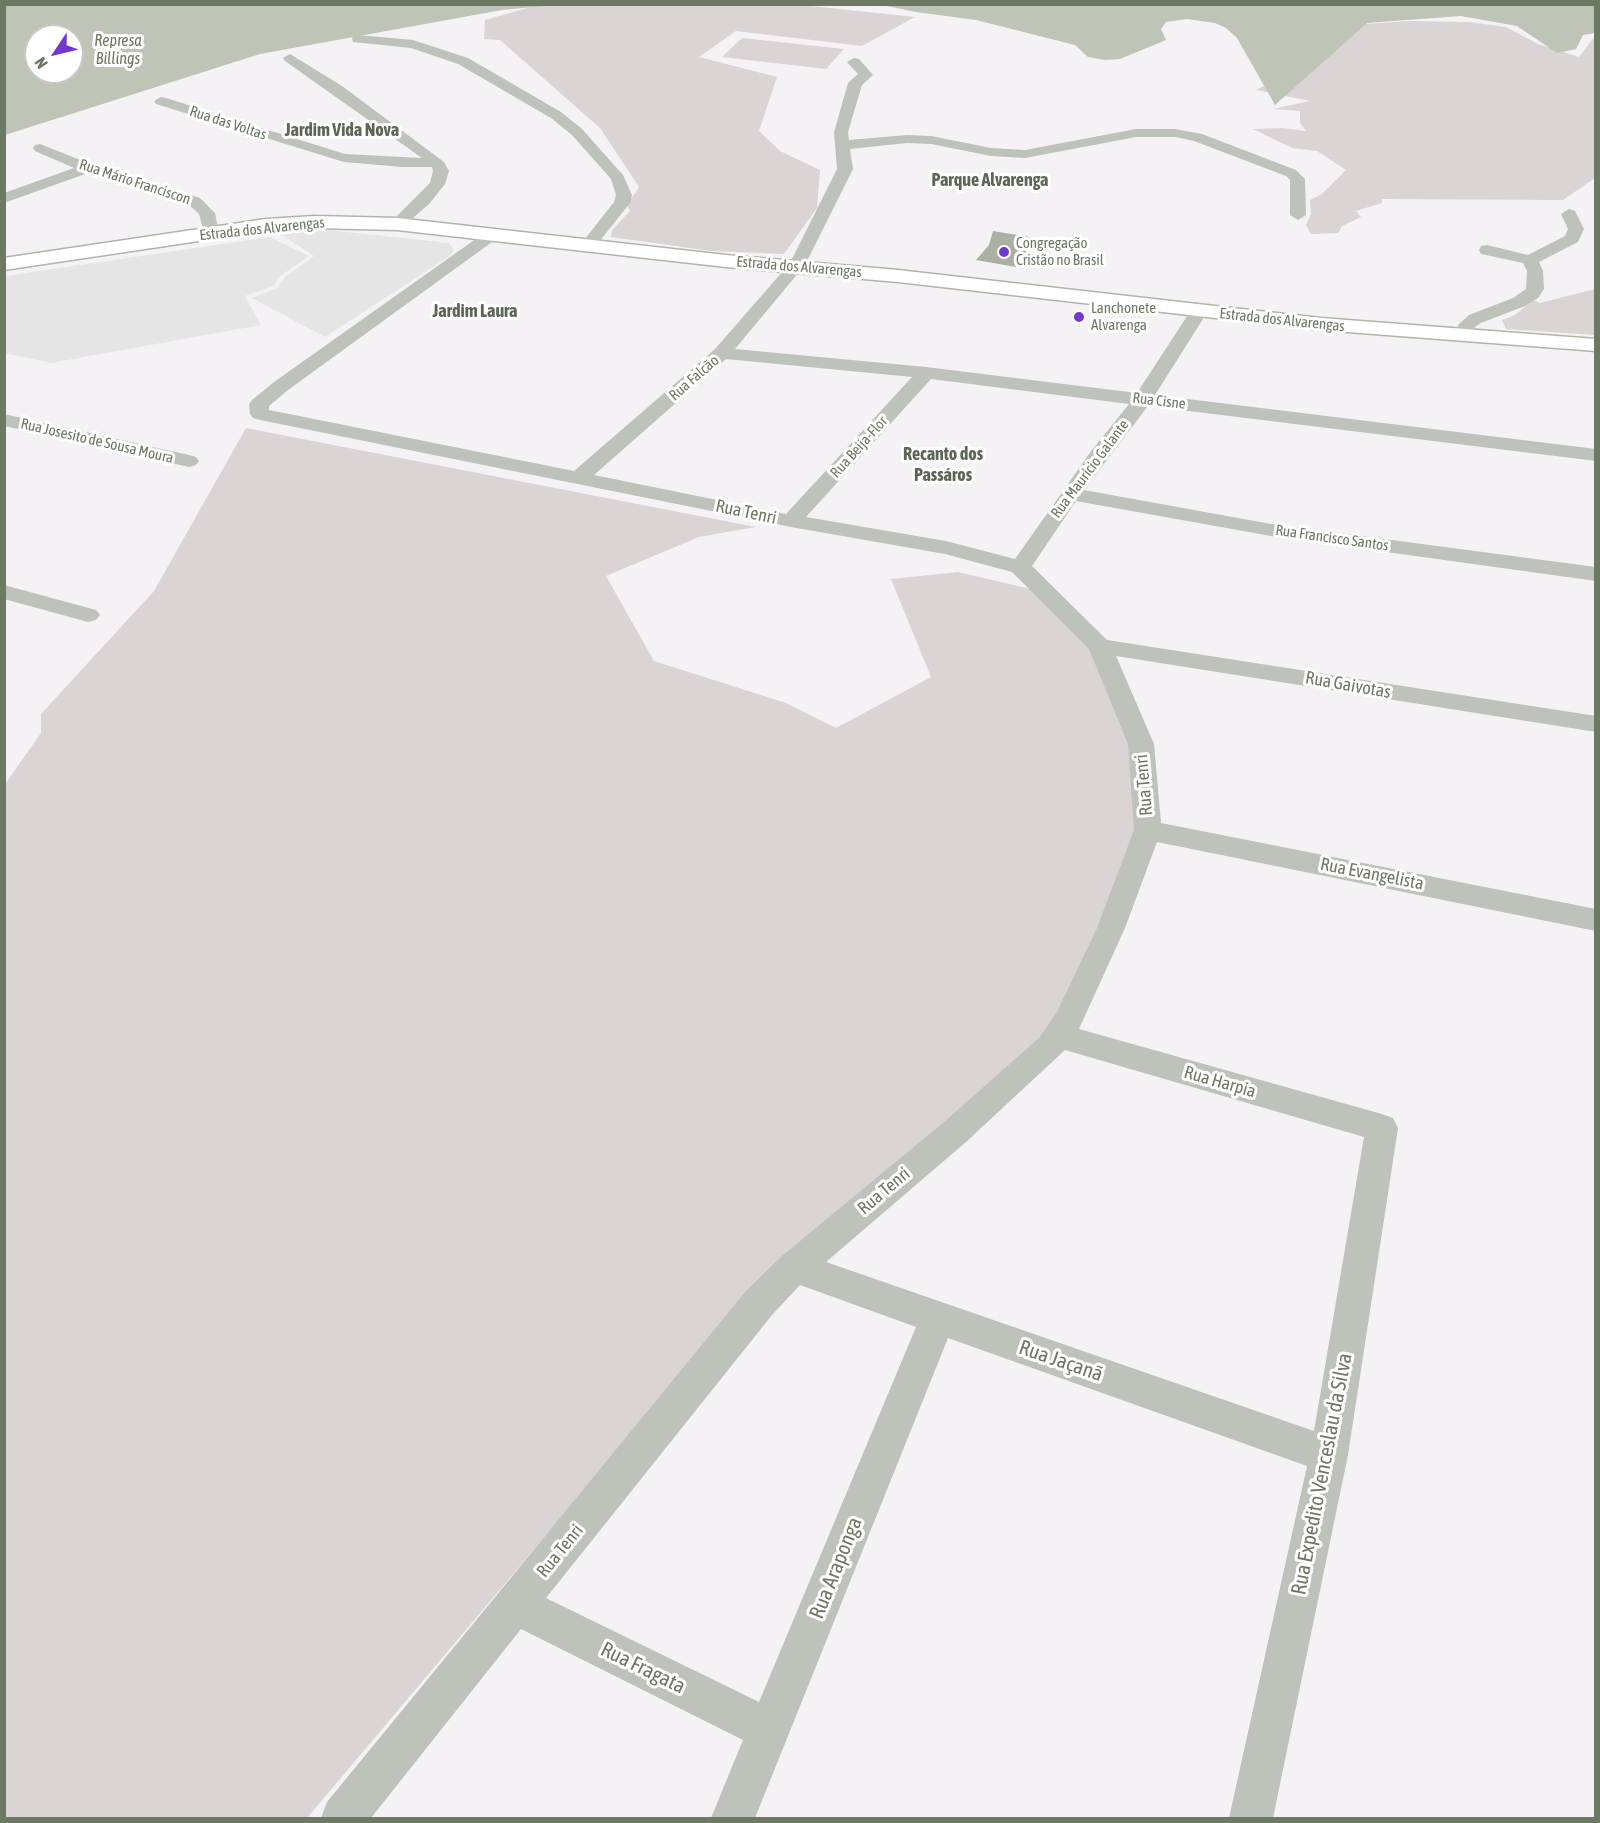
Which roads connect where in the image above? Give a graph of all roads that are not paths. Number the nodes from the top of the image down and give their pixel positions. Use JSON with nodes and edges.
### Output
{"nodes":[{"id":1,"x":358,"y":39,"type":"dead end"},
{"id":2,"x":290,"y":58,"type":"dead end"},
{"id":3,"x":854,"y":62,"type":"dead end"},
{"id":4,"x":161,"y":101,"type":"dead end"},
{"id":5,"x":844,"y":145,"type":"junction"},
{"id":6,"x":40,"y":148,"type":"dead end"},
{"id":7,"x":437,"y":162,"type":"junction"},
{"id":8,"x":88,"y":168,"type":"junction"},
{"id":9,"x":4,"y":198,"type":"edge"},
{"id":10,"x":1569,"y":213,"type":"dead end"},
{"id":11,"x":1298,"y":215,"type":"dead end"},
{"id":12,"x":397,"y":224,"type":"junction"},
{"id":13,"x":211,"y":233,"type":"junction"},
{"id":14,"x":493,"y":234,"type":"junction"},
{"id":15,"x":589,"y":244,"type":"junction"},
{"id":16,"x":1486,"y":250,"type":"dead end"},
{"id":17,"x":1530,"y":260,"type":"junction"},
{"id":18,"x":4,"y":264,"type":"edge"},
{"id":19,"x":797,"y":265,"type":"junction"},
{"id":20,"x":1199,"y":311,"type":"junction"},
{"id":21,"x":1462,"y":335,"type":"junction"},
{"id":22,"x":1596,"y":345,"type":"edge"},
{"id":23,"x":722,"y":353,"type":"junction"},
{"id":24,"x":926,"y":373,"type":"junction"},
{"id":25,"x":1143,"y":399,"type":"junction"},
{"id":26,"x":4,"y":420,"type":"edge"},
{"id":27,"x":1596,"y":455,"type":"edge"},
{"id":28,"x":189,"y":461,"type":"dead end"},
{"id":29,"x":578,"y":478,"type":"junction"},
{"id":30,"x":1070,"y":494,"type":"junction"},
{"id":31,"x":791,"y":521,"type":"junction"},
{"id":32,"x":1020,"y":567,"type":"junction"},
{"id":33,"x":1596,"y":574,"type":"edge"},
{"id":34,"x":4,"y":592,"type":"edge"},
{"id":35,"x":87,"y":615,"type":"dead end"},
{"id":36,"x":1100,"y":646,"type":"junction"},
{"id":37,"x":1596,"y":724,"type":"edge"},
{"id":38,"x":1148,"y":830,"type":"junction"},
{"id":39,"x":1596,"y":920,"type":"edge"},
{"id":40,"x":1059,"y":1036,"type":"junction"},
{"id":41,"x":1382,"y":1128,"type":"joint"},
{"id":42,"x":794,"y":1267,"type":"junction"},
{"id":43,"x":938,"y":1317,"type":"junction"},
{"id":44,"x":1329,"y":1455,"type":"junction"},
{"id":45,"x":516,"y":1605,"type":"junction"},
{"id":46,"x":770,"y":1730,"type":"junction"},
{"id":47,"x":343,"y":1818,"type":"edge"},
{"id":48,"x":733,"y":1818,"type":"edge"},
{"id":49,"x":1251,"y":1818,"type":"edge"}],
"edges":[{"from":1,"to":15,"type":"street"},
{"from":2,"to":7,"type":"street"},
{"from":3,"to":5,"type":"street","name":"Rua Falcão"},
{"from":4,"to":7,"type":"street","name":"Rua das Voltas"},
{"from":5,"to":11,"type":"street"},
{"from":5,"to":19,"type":"street","name":"Rua Falcão"},
{"from":6,"to":8,"type":"street","name":"Rua Mário Franciscon"},
{"from":7,"to":12,"type":"street"},
{"from":8,"to":9,"type":"street"},
{"from":8,"to":13,"type":"street","name":"Rua Mário Franciscon"},
{"from":10,"to":17,"type":"street"},
{"from":12,"to":13,"type":"main road","name":"Estrada dos Alvarengas"},
{"from":12,"to":14,"type":"main road","name":"Estrada dos Alvarengas"},
{"from":13,"to":18,"type":"main road","name":"Estrada dos Alvarengas"},
{"from":14,"to":15,"type":"main road","name":"Estrada dos Alvarengas"},
{"from":14,"to":29,"type":"street","name":"Rua Tenri"},
{"from":15,"to":19,"type":"main road","name":"Estrada dos Alvarengas"},
{"from":16,"to":17,"type":"street"},
{"from":17,"to":21,"type":"street"},
{"from":19,"to":20,"type":"main road","name":"Estrada dos Alvarengas"},
{"from":19,"to":23,"type":"street","name":"Rua Falcão"},
{"from":20,"to":21,"type":"main road","name":"Estrada dos Alvarengas"},
{"from":20,"to":25,"type":"street","name":"Rua Maurício Galante"},
{"from":21,"to":22,"type":"main road","name":"Estrada dos Alvarengas"},
{"from":23,"to":24,"type":"street","name":"Rua Cisne"},
{"from":23,"to":29,"type":"street","name":"Rua Falcão"},
{"from":24,"to":25,"type":"street","name":"Rua Cisne"},
{"from":24,"to":31,"type":"street","name":"Rua Beija-Flor"},
{"from":25,"to":27,"type":"street","name":"Rua Cisne"},
{"from":25,"to":30,"type":"street","name":"Rua Maurício Galante"},
{"from":26,"to":28,"type":"street","name":"Rua Josesito de Sousa Moura"},
{"from":29,"to":31,"type":"street","name":"Rua Tenri"},
{"from":30,"to":32,"type":"street","name":"Rua Maurício Galante"},
{"from":30,"to":33,"type":"street","name":"Rua Francisco Santos"},
{"from":31,"to":32,"type":"street","name":"Rua Tenri"},
{"from":32,"to":36,"type":"street","name":"Rua Tenri"},
{"from":34,"to":35,"type":"street"},
{"from":36,"to":37,"type":"street","name":"Rua Gaivotas"},
{"from":36,"to":38,"type":"street","name":"Rua Tenri"},
{"from":38,"to":39,"type":"street","name":"Rua Evangelista"},
{"from":38,"to":40,"type":"street","name":"Rua Tenri"},
{"from":40,"to":41,"type":"street","name":"Rua Harpia"},
{"from":40,"to":42,"type":"street","name":"Rua Tenri"},
{"from":41,"to":44,"type":"street","name":"Rua Expedito Venceslau da Silva"},
{"from":42,"to":43,"type":"street","name":"Rua Jaçanã"},
{"from":42,"to":45,"type":"street","name":"Rua Tenri"},
{"from":43,"to":44,"type":"street","name":"Rua Jaçanã"},
{"from":43,"to":46,"type":"street","name":"Rua Araponga"},
{"from":44,"to":49,"type":"street","name":"Rua Expedito Venceslau da Silva"},
{"from":45,"to":46,"type":"street","name":"Rua Fragata"},
{"from":45,"to":47,"type":"street","name":"Rua Tenri"},
{"from":46,"to":48,"type":"street","name":"Rua Araponga"}]}
